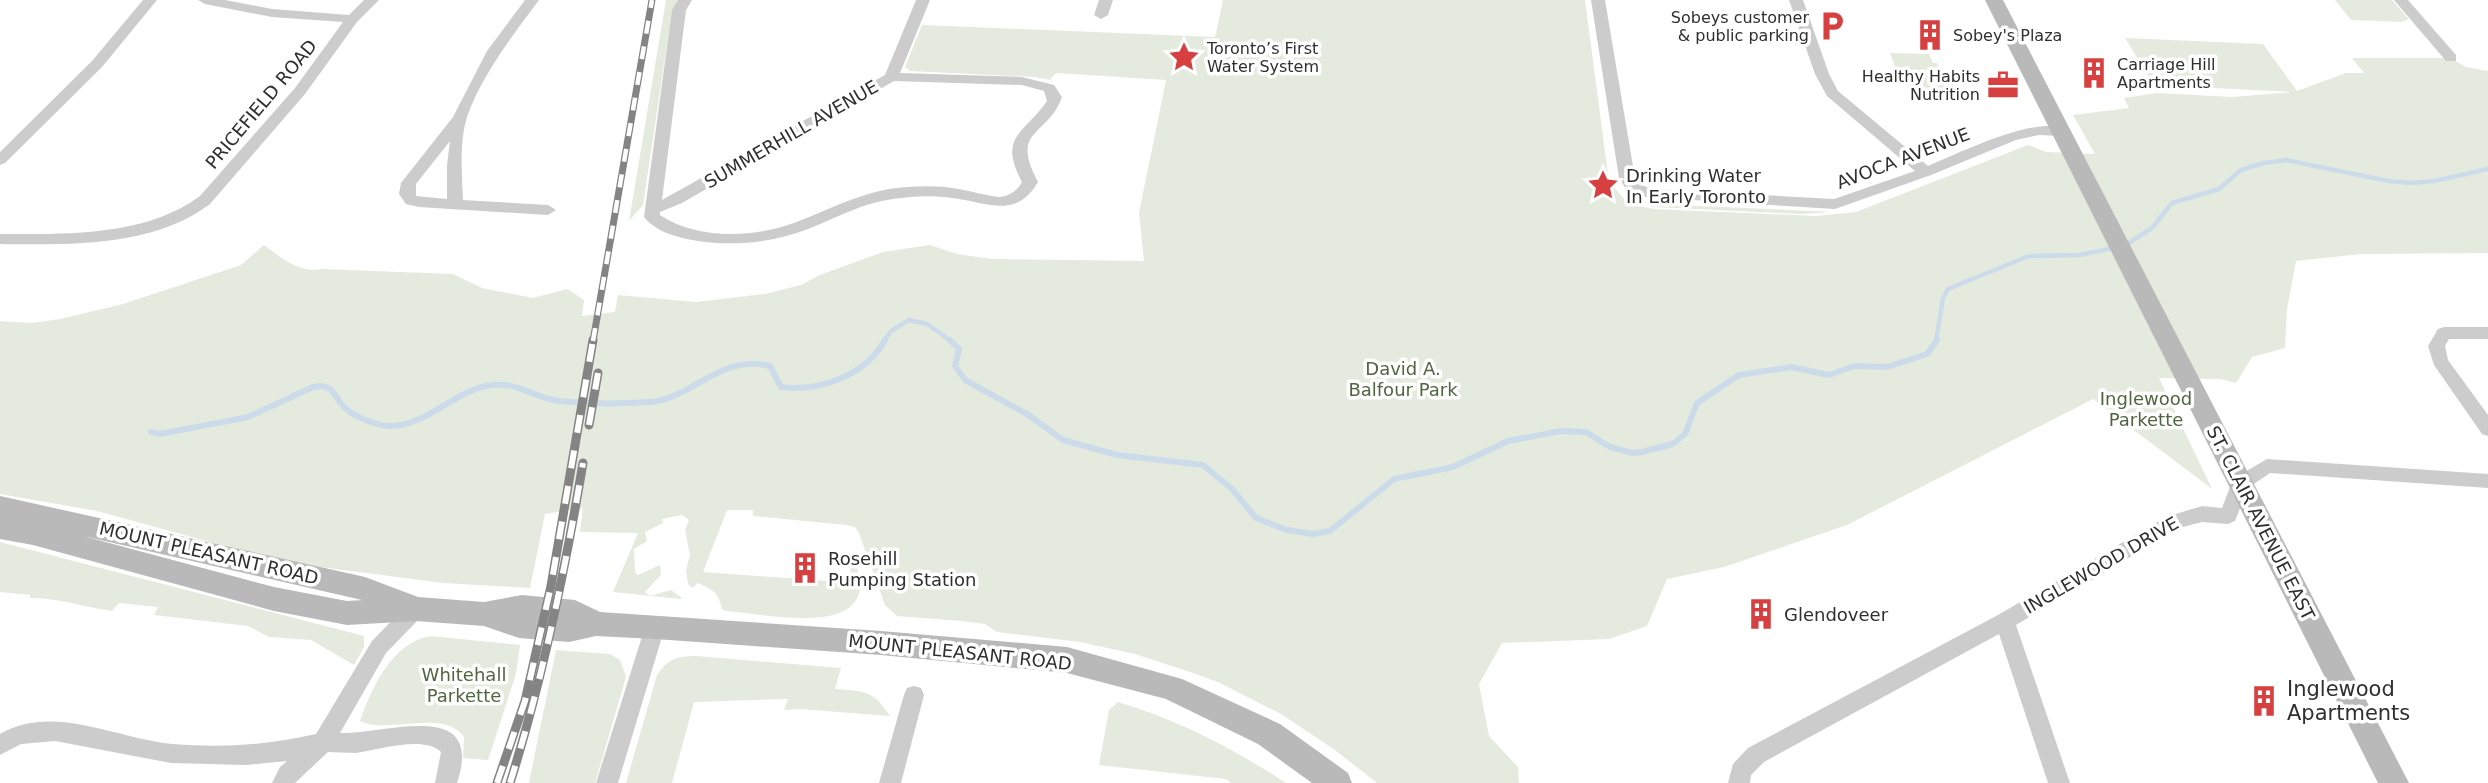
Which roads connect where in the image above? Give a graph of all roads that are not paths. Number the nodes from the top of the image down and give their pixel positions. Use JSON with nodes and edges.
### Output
{"nodes":[{"id":1,"x":150,"y":0,"type":"edge"},
{"id":2,"x":205,"y":0,"type":"edge"},
{"id":3,"x":372,"y":0,"type":"edge"},
{"id":4,"x":532,"y":0,"type":"edge"},
{"id":5,"x":685,"y":0,"type":"edge"},
{"id":6,"x":918,"y":0,"type":"edge"},
{"id":7,"x":923,"y":0,"type":"edge"},
{"id":8,"x":1106,"y":0,"type":"edge"},
{"id":9,"x":1598,"y":0,"type":"edge"},
{"id":10,"x":1796,"y":0,"type":"edge"},
{"id":11,"x":1994,"y":0,"type":"edge"},
{"id":12,"x":2401,"y":0,"type":"edge"},
{"id":13,"x":1101,"y":15,"type":"dead end"},
{"id":14,"x":352,"y":19,"type":"junction"},
{"id":15,"x":2451,"y":58,"type":"dead end"},
{"id":16,"x":891,"y":77,"type":"junction"},
{"id":17,"x":460,"y":118,"type":"junction"},
{"id":18,"x":2067,"y":142,"type":"junction"},
{"id":19,"x":0,"y":160,"type":"edge"},
{"id":20,"x":1926,"y":172,"type":"junction"},
{"id":21,"x":455,"y":204,"type":"junction"},
{"id":22,"x":548,"y":209,"type":"dead end"},
{"id":23,"x":653,"y":209,"type":"junction"},
{"id":24,"x":0,"y":239,"type":"edge"},
{"id":25,"x":2488,"y":333,"type":"edge"},
{"id":26,"x":2488,"y":429,"type":"edge"},
{"id":27,"x":2488,"y":481,"type":"edge"},
{"id":28,"x":2240,"y":484,"type":"junction"},
{"id":29,"x":0,"y":507,"type":"edge"},
{"id":30,"x":0,"y":528,"type":"edge"},
{"id":31,"x":416,"y":609,"type":"junction"},
{"id":32,"x":2005,"y":621,"type":"junction"},
{"id":33,"x":655,"y":627,"type":"junction"},
{"id":34,"x":914,"y":695,"type":"dead end"},
{"id":35,"x":7,"y":740,"type":"edge"},
{"id":36,"x":323,"y":743,"type":"junction"},
{"id":37,"x":283,"y":783,"type":"edge"},
{"id":38,"x":446,"y":783,"type":"edge"},
{"id":39,"x":607,"y":783,"type":"edge"},
{"id":40,"x":890,"y":783,"type":"edge"},
{"id":41,"x":1337,"y":783,"type":"edge"},
{"id":42,"x":1739,"y":783,"type":"edge"},
{"id":43,"x":2059,"y":783,"type":"edge"},
{"id":44,"x":2394,"y":783,"type":"edge"}],
"edges":[{"from":1,"to":19,"type":"street"},
{"from":2,"to":14,"type":"street"},
{"from":3,"to":14,"type":"street","name":"PRICEFIELD ROAD"},
{"from":4,"to":17,"type":"street"},
{"from":5,"to":23,"type":"street"},
{"from":6,"to":7,"type":"street"},
{"from":7,"to":16,"type":"street","name":"SUMMERHILL AVENUE"},
{"from":8,"to":13,"type":"street"},
{"from":9,"to":20,"type":"street","name":"AVOCA AVENUE"},
{"from":10,"to":20,"type":"street"},
{"from":11,"to":18,"type":"main road","name":"ST. CLAIR AVENUE EAST"},
{"from":12,"to":15,"type":"street"},
{"from":14,"to":24,"type":"street","name":"PRICEFIELD ROAD"},
{"from":16,"to":23,"type":"street","name":"SUMMERHILL AVENUE"},
{"from":16,"to":23,"type":"street"},
{"from":17,"to":21,"type":"street"},
{"from":17,"to":21,"type":"street"},
{"from":18,"to":20,"type":"street","name":"AVOCA AVENUE"},
{"from":18,"to":28,"type":"main road","name":"ST. CLAIR AVENUE EAST"},
{"from":21,"to":22,"type":"street"},
{"from":25,"to":26,"type":"street"},
{"from":27,"to":28,"type":"street"},
{"from":28,"to":32,"type":"street","name":"INGLEWOOD DRIVE"},
{"from":28,"to":44,"type":"main road","name":"ST. CLAIR AVENUE EAST"},
{"from":29,"to":31,"type":"main road","name":"MOUNT PLEASANT ROAD"},
{"from":30,"to":31,"type":"main road","name":"MOUNT PLEASANT ROAD"},
{"from":31,"to":33,"type":"main road","name":"MOUNT PLEASANT ROAD"},
{"from":31,"to":36,"type":"street"},
{"from":32,"to":42,"type":"street","name":"INGLEWOOD DRIVE"},
{"from":32,"to":43,"type":"street"},
{"from":33,"to":39,"type":"street"},
{"from":33,"to":41,"type":"main road","name":"MOUNT PLEASANT ROAD"},
{"from":34,"to":40,"type":"street"},
{"from":35,"to":36,"type":"street"},
{"from":36,"to":37,"type":"street"},
{"from":36,"to":38,"type":"street"}]}
